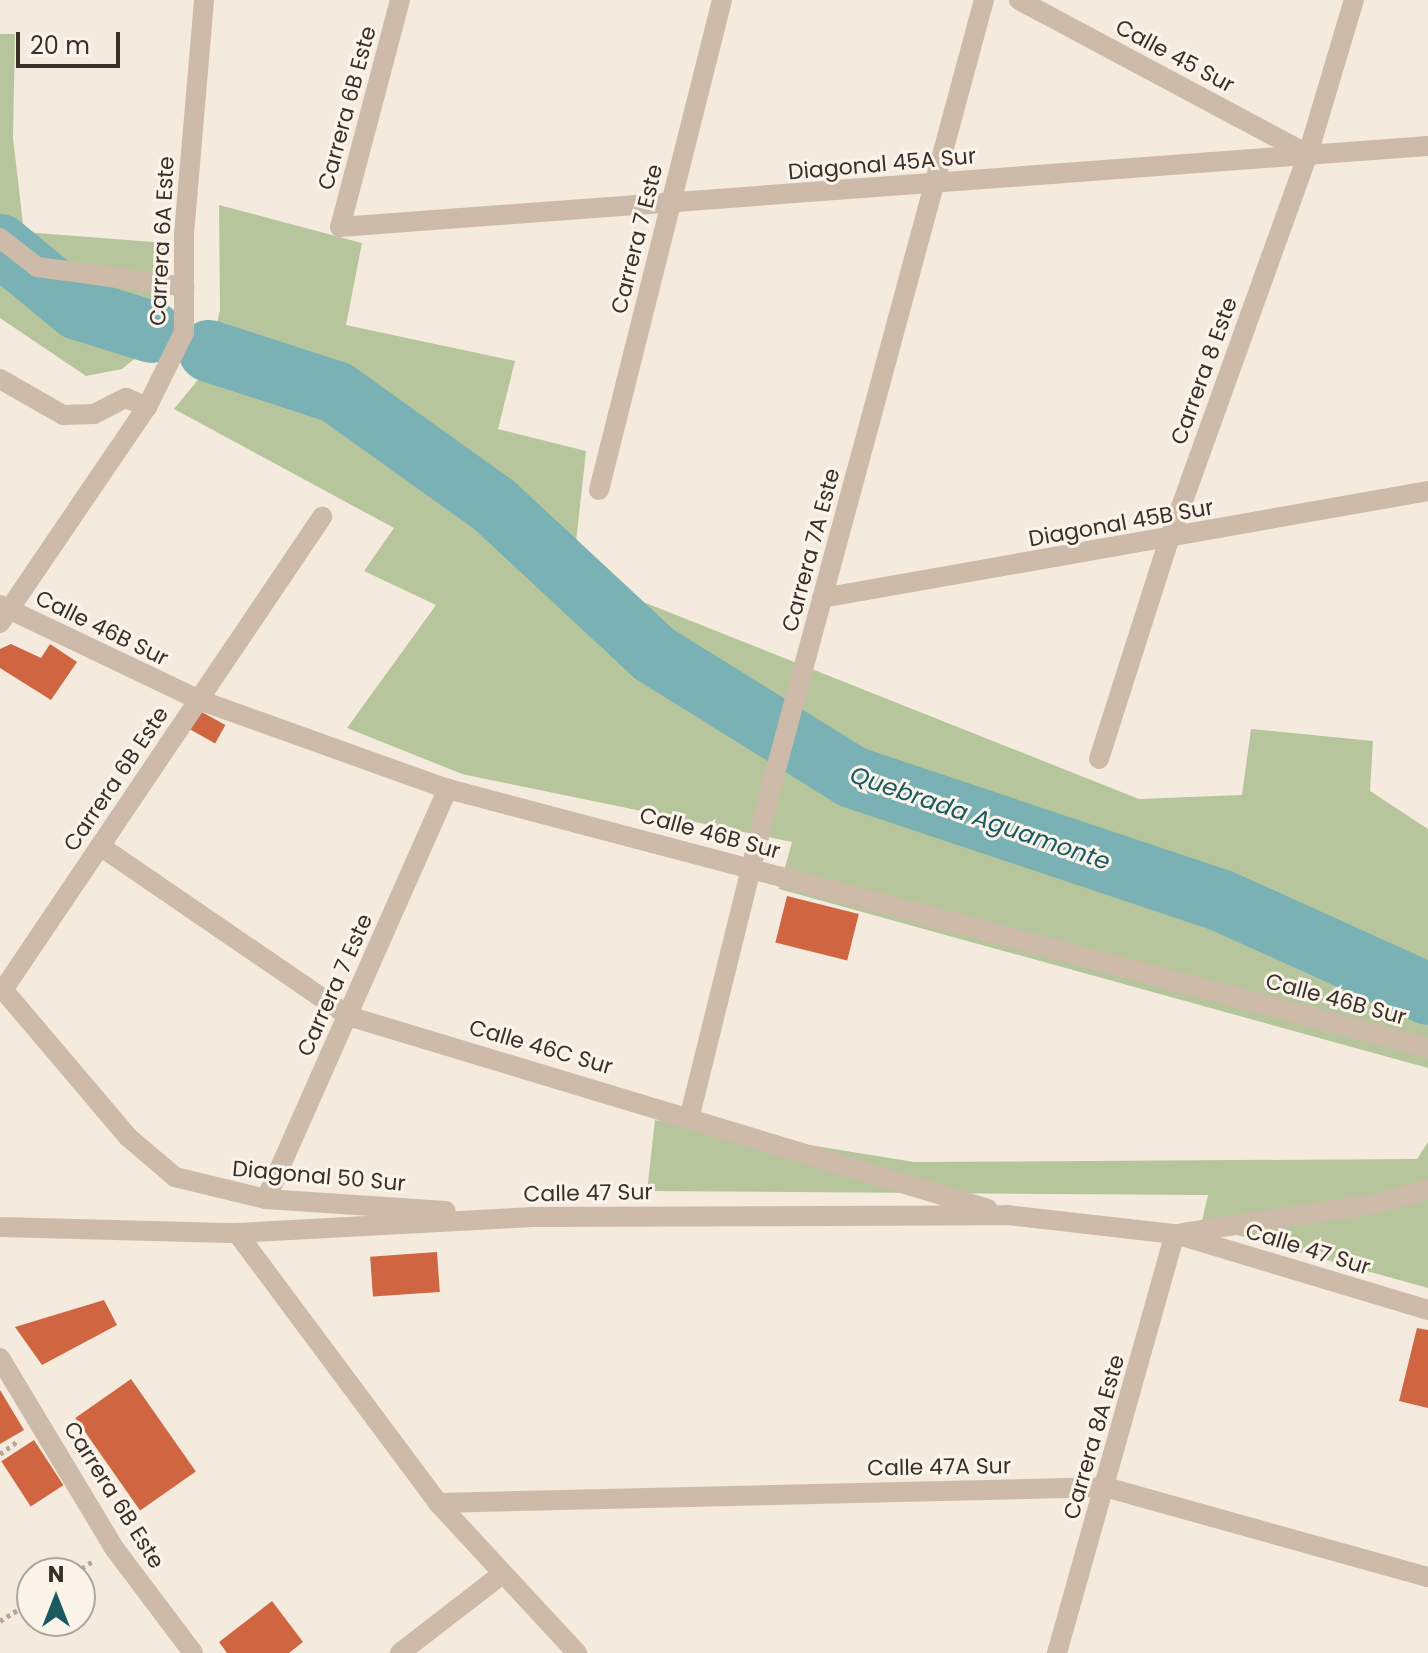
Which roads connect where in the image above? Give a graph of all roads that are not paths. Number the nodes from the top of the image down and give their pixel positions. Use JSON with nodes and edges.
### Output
{"nodes":[{"id":1,"x":204,"y":0,"type":"edge"},
{"id":2,"x":400,"y":0,"type":"edge"},
{"id":3,"x":722,"y":0,"type":"edge"},
{"id":4,"x":984,"y":0,"type":"edge"},
{"id":5,"x":1019,"y":0,"type":"edge"},
{"id":6,"x":1354,"y":0,"type":"edge"},
{"id":7,"x":1428,"y":146,"type":"edge"},
{"id":8,"x":1308,"y":154,"type":"junction"},
{"id":9,"x":938,"y":184,"type":"junction"},
{"id":10,"x":670,"y":205,"type":"junction"},
{"id":11,"x":340,"y":227,"type":"joint"},
{"id":12,"x":0,"y":238,"type":"edge"},
{"id":13,"x":185,"y":287,"type":"junction"},
{"id":14,"x":0,"y":379,"type":"edge"},
{"id":15,"x":147,"y":407,"type":"junction"},
{"id":16,"x":599,"y":490,"type":"dead end"},
{"id":17,"x":1428,"y":491,"type":"edge"},
{"id":18,"x":322,"y":517,"type":"dead end"},
{"id":19,"x":1169,"y":540,"type":"junction"},
{"id":20,"x":822,"y":598,"type":"junction"},
{"id":21,"x":3,"y":613,"type":"edge"},
{"id":22,"x":199,"y":700,"type":"junction"},
{"id":23,"x":1099,"y":759,"type":"dead end"},
{"id":24,"x":448,"y":789,"type":"junction"},
{"id":25,"x":100,"y":846,"type":"junction"},
{"id":26,"x":751,"y":869,"type":"junction"},
{"id":27,"x":2,"y":988,"type":"edge"},
{"id":28,"x":348,"y":1016,"type":"junction"},
{"id":29,"x":1428,"y":1048,"type":"edge"},
{"id":30,"x":690,"y":1115,"type":"junction"},
{"id":31,"x":1428,"y":1189,"type":"edge"},
{"id":32,"x":266,"y":1199,"type":"junction"},
{"id":33,"x":1007,"y":1215,"type":"junction"},
{"id":34,"x":530,"y":1217,"type":"junction"},
{"id":35,"x":0,"y":1227,"type":"edge"},
{"id":36,"x":237,"y":1233,"type":"junction"},
{"id":37,"x":1175,"y":1234,"type":"junction"},
{"id":38,"x":1428,"y":1310,"type":"edge"},
{"id":39,"x":0,"y":1358,"type":"edge"},
{"id":40,"x":1105,"y":1487,"type":"junction"},
{"id":41,"x":438,"y":1503,"type":"junction"},
{"id":42,"x":501,"y":1575,"type":"junction"},
{"id":43,"x":1428,"y":1577,"type":"edge"},
{"id":44,"x":193,"y":1653,"type":"edge"},
{"id":45,"x":400,"y":1653,"type":"edge"},
{"id":46,"x":577,"y":1653,"type":"edge"},
{"id":47,"x":1057,"y":1653,"type":"edge"}],
"edges":[{"from":1,"to":13,"type":"street","name":"Carrera 6A Este"},
{"from":2,"to":11,"type":"street","name":"Carrera 6B Este"},
{"from":3,"to":10,"type":"street","name":"Carrera 7 Este"},
{"from":4,"to":9,"type":"street","name":"Carrera 7A Este"},
{"from":5,"to":8,"type":"street","name":"Calle 45 Sur"},
{"from":6,"to":8,"type":"street","name":"Carrera 8 Este"},
{"from":7,"to":8,"type":"street","name":"Diagonal 45A Sur"},
{"from":8,"to":9,"type":"street","name":"Diagonal 45A Sur"},
{"from":8,"to":19,"type":"street","name":"Carrera 8 Este"},
{"from":9,"to":10,"type":"street","name":"Diagonal 45A Sur"},
{"from":9,"to":20,"type":"street","name":"Carrera 7A Este"},
{"from":10,"to":11,"type":"street","name":"Diagonal 45A Sur"},
{"from":10,"to":16,"type":"street","name":"Carrera 7 Este"},
{"from":12,"to":13,"type":"street"},
{"from":13,"to":15,"type":"street","name":"Carrera 6A Este"},
{"from":14,"to":15,"type":"street"},
{"from":15,"to":21,"type":"street","name":"Carrera 6A Este"},
{"from":17,"to":19,"type":"street","name":"Diagonal 45B Sur"},
{"from":18,"to":22,"type":"street","name":"Carrera 6B Este"},
{"from":19,"to":20,"type":"street","name":"Diagonal 45B Sur"},
{"from":19,"to":23,"type":"street","name":"Carrera 8 Este"},
{"from":20,"to":26,"type":"street","name":"Carrera 7A Este"},
{"from":21,"to":22,"type":"street","name":"Calle 46B Sur"},
{"from":22,"to":24,"type":"street","name":"Calle 46B Sur"},
{"from":22,"to":25,"type":"street","name":"Carrera 6B Este"},
{"from":24,"to":26,"type":"street","name":"Calle 46B Sur"},
{"from":24,"to":28,"type":"street","name":"Carrera 7 Este"},
{"from":25,"to":27,"type":"street","name":"Carrera 6B Este"},
{"from":25,"to":28,"type":"street","name":"Calle 46C Sur"},
{"from":26,"to":29,"type":"street","name":"Calle 46B Sur"},
{"from":26,"to":30,"type":"street","name":"Carrera 7A Este"},
{"from":27,"to":32,"type":"street","name":"Diagonal 50 Sur"},
{"from":28,"to":30,"type":"street","name":"Calle 46C Sur"},
{"from":28,"to":32,"type":"street","name":"Carrera 7 Este"},
{"from":30,"to":33,"type":"street","name":"Calle 46C Sur"},
{"from":31,"to":37,"type":"street","name":"Calle 47 Sur"},
{"from":32,"to":34,"type":"street","name":"Diagonal 50 Sur"},
{"from":33,"to":34,"type":"street","name":"Calle 47 Sur"},
{"from":33,"to":37,"type":"street","name":"Calle 47 Sur"},
{"from":34,"to":36,"type":"street","name":"Calle 47 Sur"},
{"from":35,"to":36,"type":"street","name":"Calle 47 Sur"},
{"from":36,"to":41,"type":"street"},
{"from":37,"to":38,"type":"street","name":"Calle 47 Sur"},
{"from":37,"to":40,"type":"street","name":"Carrera 8A Este"},
{"from":39,"to":44,"type":"street","name":"Carrera 6B Este"},
{"from":40,"to":41,"type":"street","name":"Calle 47A Sur"},
{"from":40,"to":43,"type":"street","name":"Calle 47A Sur"},
{"from":40,"to":47,"type":"street","name":"Carrera 8A Este"},
{"from":41,"to":42,"type":"street"},
{"from":42,"to":45,"type":"street"},
{"from":42,"to":46,"type":"street"}]}
